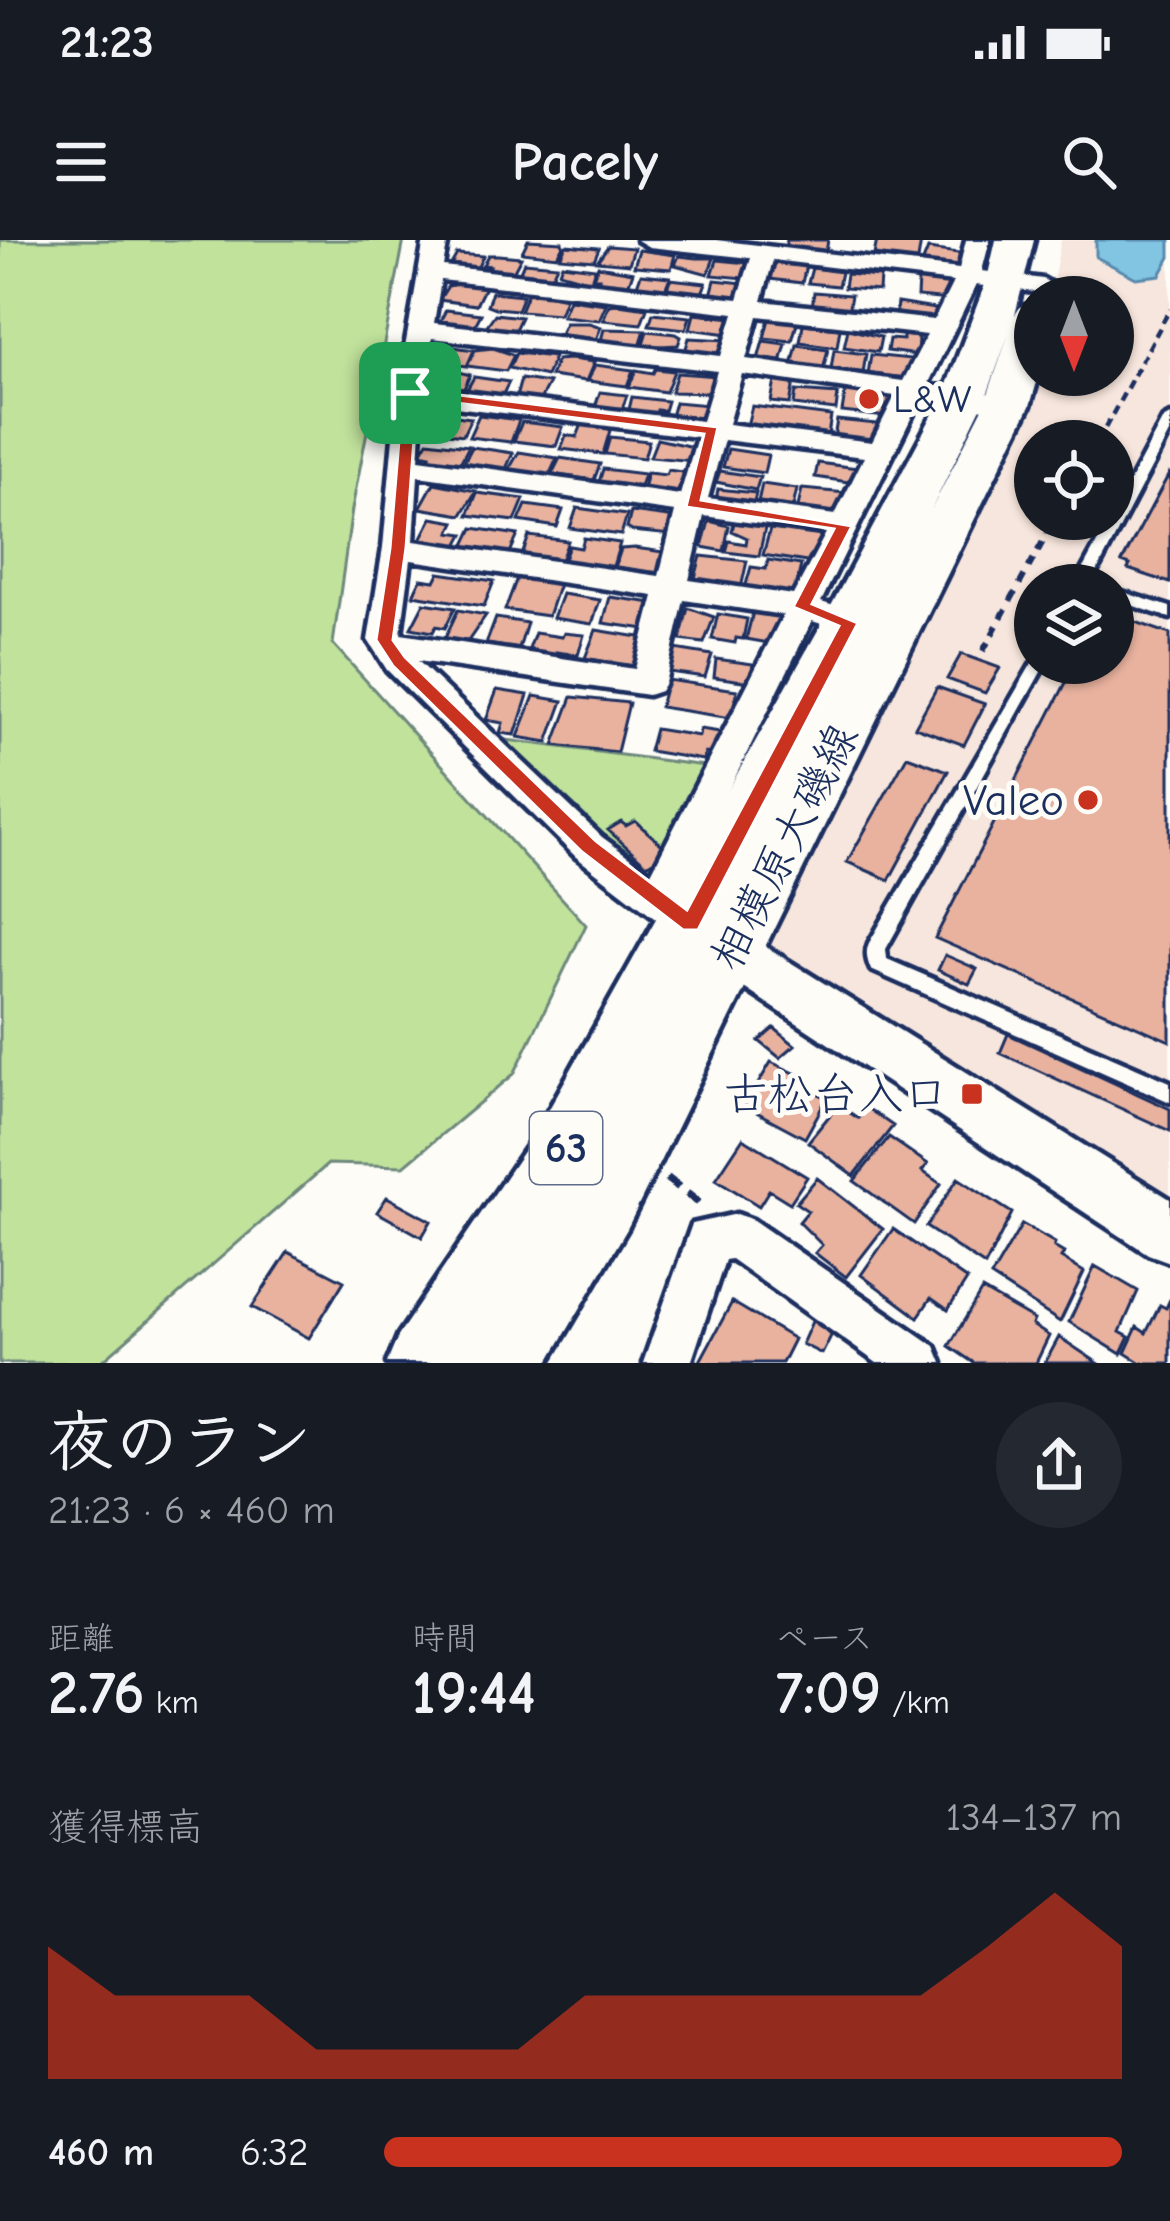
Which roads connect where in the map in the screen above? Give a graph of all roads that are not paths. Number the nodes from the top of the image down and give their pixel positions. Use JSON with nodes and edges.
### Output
{"nodes":[{"id":1,"x":649,"y":240,"type":"edge"},
{"id":2,"x":1052,"y":240,"type":"edge"},
{"id":3,"x":764,"y":252,"type":"junction"},
{"id":4,"x":433,"y":256,"type":"edge"},
{"id":5,"x":1013,"y":276,"type":"edge"},
{"id":6,"x":748,"y":308,"type":"junction"},
{"id":7,"x":421,"y":329,"type":"junction"},
{"id":8,"x":943,"y":329,"type":"junction"},
{"id":9,"x":733,"y":365,"type":"junction"},
{"id":10,"x":912,"y":388,"type":"junction"},
{"id":11,"x":410,"y":393,"type":"junction"},
{"id":12,"x":986,"y":400,"type":"junction"},
{"id":13,"x":1170,"y":419,"type":"edge"},
{"id":14,"x":712,"y":430,"type":"junction"},
{"id":15,"x":881,"y":451,"type":"junction"},
{"id":16,"x":405,"y":466,"type":"junction"},
{"id":17,"x":692,"y":503,"type":"junction"},
{"id":18,"x":844,"y":526,"type":"junction"},
{"id":19,"x":398,"y":548,"type":"junction"},
{"id":20,"x":1094,"y":564,"type":"edge"},
{"id":21,"x":670,"y":587,"type":"junction"},
{"id":22,"x":1134,"y":601,"type":"edge"},
{"id":23,"x":1170,"y":613,"type":"edge"},
{"id":24,"x":848,"y":621,"type":"junction"},
{"id":25,"x":384,"y":640,"type":"junction"},
{"id":26,"x":1026,"y":684,"type":"edge"},
{"id":27,"x":693,"y":925,"type":"junction"},
{"id":28,"x":1170,"y":1093,"type":"edge"},
{"id":29,"x":1170,"y":1233,"type":"edge"},
{"id":30,"x":428,"y":1363,"type":"edge"},
{"id":31,"x":502,"y":1363,"type":"edge"},
{"id":32,"x":667,"y":1363,"type":"edge"},
{"id":33,"x":918,"y":1363,"type":"edge"}],
"edges":[{"from":1,"to":3,"type":"street"},
{"from":2,"to":5,"type":"main road","name":"相模原大磯線","number":"63"},
{"from":3,"to":5,"type":"street"},
{"from":3,"to":6,"type":"street"},
{"from":4,"to":6,"type":"street"},
{"from":4,"to":7,"type":"street"},
{"from":5,"to":8,"type":"street"},
{"from":5,"to":12,"type":"main road","name":"相模原大磯線","number":"63"},
{"from":6,"to":8,"type":"street"},
{"from":6,"to":9,"type":"street"},
{"from":7,"to":9,"type":"street"},
{"from":7,"to":11,"type":"street"},
{"from":8,"to":10,"type":"street"},
{"from":9,"to":10,"type":"street"},
{"from":9,"to":14,"type":"street"},
{"from":10,"to":12,"type":"street"},
{"from":10,"to":15,"type":"street"},
{"from":11,"to":14,"type":"street"},
{"from":11,"to":16,"type":"street"},
{"from":12,"to":24,"type":"main road","name":"相模原大磯線","number":"63"},
{"from":13,"to":20,"type":"lane"},
{"from":14,"to":15,"type":"street"},
{"from":14,"to":17,"type":"street"},
{"from":15,"to":18,"type":"street"},
{"from":16,"to":17,"type":"street"},
{"from":16,"to":19,"type":"street"},
{"from":17,"to":18,"type":"street"},
{"from":17,"to":21,"type":"street"},
{"from":18,"to":24,"type":"street"},
{"from":19,"to":21,"type":"street"},
{"from":19,"to":25,"type":"street"},
{"from":21,"to":24,"type":"street"},
{"from":21,"to":25,"type":"street"},
{"from":22,"to":23,"type":"lane"},
{"from":24,"to":27,"type":"main road","name":"相模原大磯線","number":"63"},
{"from":24,"to":27,"type":"street"},
{"from":25,"to":27,"type":"street"},
{"from":26,"to":28,"type":"lane"},
{"from":27,"to":29,"type":"street"},
{"from":27,"to":30,"type":"main road","name":"相模原大磯線","number":"63"},
{"from":27,"to":31,"type":"main road","name":"相模原大磯線","number":"63"},
{"from":32,"to":33,"type":"street"}]}
